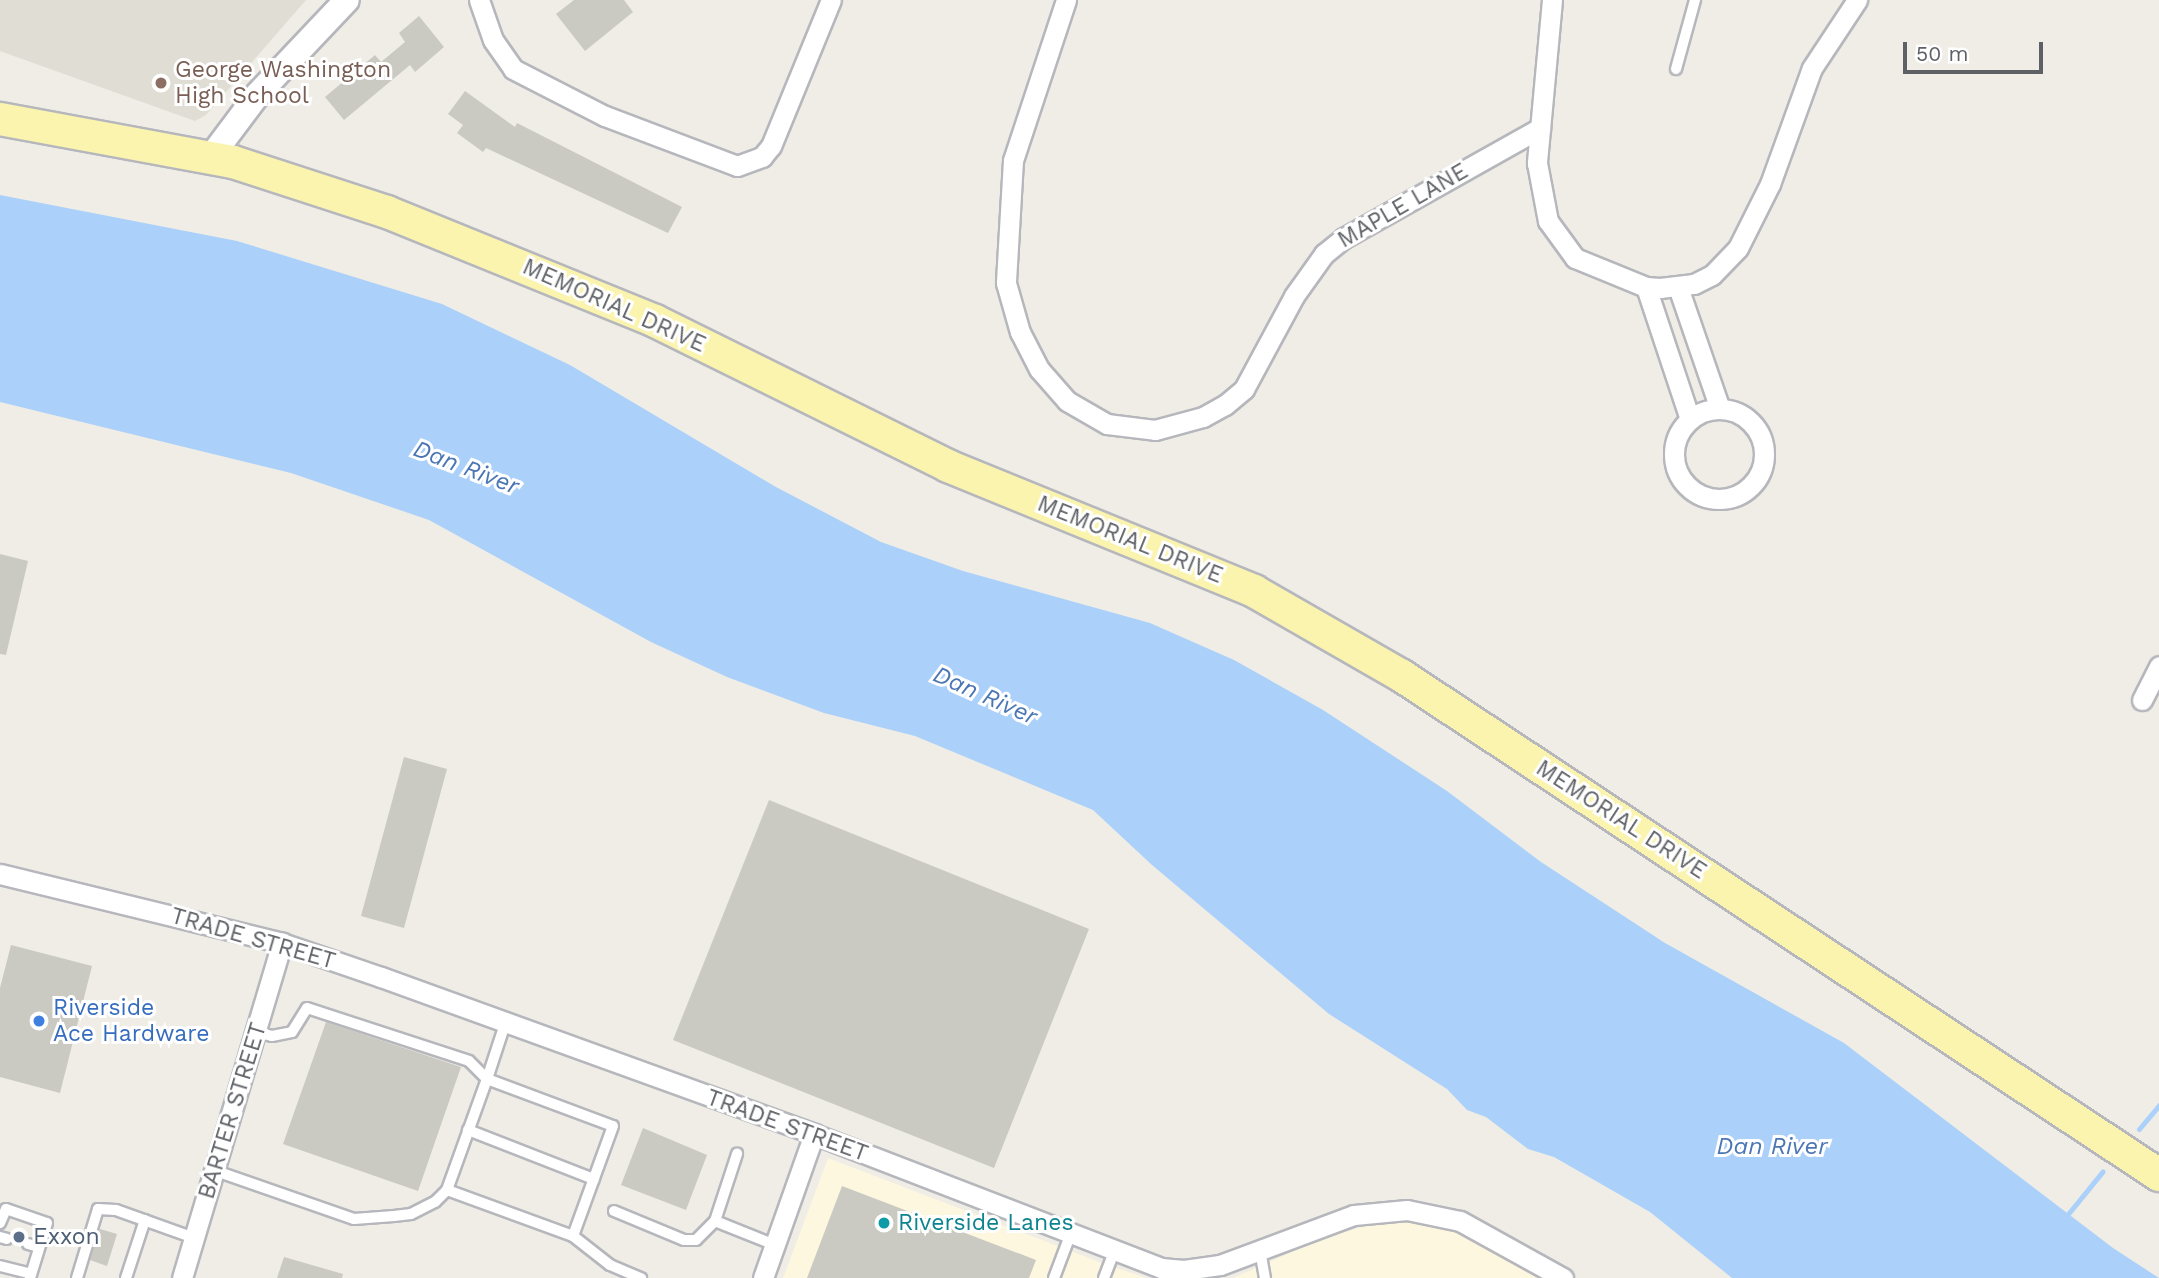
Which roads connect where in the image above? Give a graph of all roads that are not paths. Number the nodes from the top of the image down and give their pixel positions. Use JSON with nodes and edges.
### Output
{"nodes":[{"id":1,"x":347,"y":0,"type":"edge"},
{"id":2,"x":479,"y":0,"type":"edge"},
{"id":3,"x":831,"y":0,"type":"edge"},
{"id":4,"x":1066,"y":0,"type":"edge"},
{"id":5,"x":1552,"y":0,"type":"edge"},
{"id":6,"x":1695,"y":0,"type":"edge"},
{"id":7,"x":1857,"y":0,"type":"edge"},
{"id":8,"x":1676,"y":69,"type":"dead end"},
{"id":9,"x":0,"y":118,"type":"edge"},
{"id":10,"x":1541,"y":128,"type":"junction"},
{"id":11,"x":210,"y":158,"type":"junction"},
{"id":12,"x":1646,"y":287,"type":"junction"},
{"id":13,"x":1678,"y":287,"type":"junction"},
{"id":14,"x":1720,"y":409,"type":"junction"},
{"id":15,"x":1690,"y":419,"type":"junction"},
{"id":16,"x":2159,"y":666,"type":"edge"},
{"id":17,"x":2142,"y":700,"type":"dead end"},
{"id":18,"x":0,"y":874,"type":"edge"},
{"id":19,"x":282,"y":943,"type":"junction"},
{"id":20,"x":505,"y":1024,"type":"junction"},
{"id":21,"x":256,"y":1032,"type":"junction"},
{"id":22,"x":486,"y":1079,"type":"junction"},
{"id":23,"x":468,"y":1130,"type":"junction"},
{"id":24,"x":814,"y":1134,"type":"junction"},
{"id":25,"x":737,"y":1154,"type":"dead end"},
{"id":26,"x":216,"y":1171,"type":"junction"},
{"id":27,"x":2159,"y":1175,"type":"edge"},
{"id":28,"x":594,"y":1179,"type":"junction"},
{"id":29,"x":447,"y":1190,"type":"junction"},
{"id":30,"x":614,"y":1211,"type":"dead end"},
{"id":31,"x":145,"y":1220,"type":"junction"},
{"id":32,"x":715,"y":1221,"type":"junction"},
{"id":33,"x":0,"y":1223,"type":"edge"},
{"id":34,"x":1071,"y":1233,"type":"junction"},
{"id":35,"x":573,"y":1236,"type":"junction"},
{"id":36,"x":194,"y":1238,"type":"junction"},
{"id":37,"x":775,"y":1245,"type":"junction"},
{"id":38,"x":1115,"y":1250,"type":"junction"},
{"id":39,"x":1260,"y":1250,"type":"junction"},
{"id":40,"x":0,"y":1266,"type":"edge"},
{"id":41,"x":30,"y":1276,"type":"edge"},
{"id":42,"x":77,"y":1278,"type":"edge"},
{"id":43,"x":126,"y":1278,"type":"edge"},
{"id":44,"x":182,"y":1278,"type":"edge"},
{"id":45,"x":641,"y":1278,"type":"edge"},
{"id":46,"x":763,"y":1278,"type":"edge"},
{"id":47,"x":1054,"y":1278,"type":"edge"},
{"id":48,"x":1104,"y":1278,"type":"edge"},
{"id":49,"x":1265,"y":1278,"type":"edge"},
{"id":50,"x":1563,"y":1278,"type":"edge"}],
"edges":[{"from":1,"to":11,"type":"street"},
{"from":2,"to":3,"type":"street"},
{"from":4,"to":10,"type":"street","name":"MAPLE LANE"},
{"from":5,"to":10,"type":"street"},
{"from":6,"to":8,"type":"lane"},
{"from":7,"to":13,"type":"street"},
{"from":9,"to":11,"type":"main road","name":"MEMORIAL DRIVE"},
{"from":10,"to":12,"type":"street"},
{"from":11,"to":27,"type":"main road","name":"MEMORIAL DRIVE"},
{"from":12,"to":13,"type":"street"},
{"from":12,"to":15,"type":"street"},
{"from":13,"to":14,"type":"street"},
{"from":14,"to":15,"type":"street"},
{"from":14,"to":15,"type":"street"},
{"from":16,"to":17,"type":"street"},
{"from":18,"to":19,"type":"street","name":"TRADE STREET"},
{"from":19,"to":20,"type":"street","name":"TRADE STREET"},
{"from":19,"to":21,"type":"street","name":"BARTER STREET"},
{"from":20,"to":22,"type":"lane"},
{"from":20,"to":24,"type":"street","name":"TRADE STREET"},
{"from":21,"to":22,"type":"lane"},
{"from":21,"to":26,"type":"street","name":"BARTER STREET"},
{"from":22,"to":23,"type":"lane"},
{"from":22,"to":28,"type":"lane"},
{"from":23,"to":28,"type":"lane"},
{"from":23,"to":29,"type":"lane"},
{"from":24,"to":34,"type":"street","name":"TRADE STREET"},
{"from":24,"to":37,"type":"street"},
{"from":25,"to":32,"type":"lane"},
{"from":26,"to":29,"type":"lane"},
{"from":26,"to":36,"type":"street","name":"BARTER STREET"},
{"from":28,"to":35,"type":"lane"},
{"from":29,"to":35,"type":"lane"},
{"from":30,"to":32,"type":"lane"},
{"from":31,"to":36,"type":"lane"},
{"from":31,"to":42,"type":"lane"},
{"from":31,"to":43,"type":"lane"},
{"from":32,"to":37,"type":"lane"},
{"from":33,"to":41,"type":"lane"},
{"from":34,"to":38,"type":"street","name":"TRADE STREET"},
{"from":34,"to":47,"type":"lane"},
{"from":35,"to":45,"type":"lane"},
{"from":36,"to":44,"type":"street","name":"BARTER STREET"},
{"from":37,"to":46,"type":"street"},
{"from":38,"to":39,"type":"street","name":"TRADE STREET"},
{"from":38,"to":48,"type":"lane"},
{"from":39,"to":49,"type":"lane"},
{"from":39,"to":50,"type":"street","name":"TRADE STREET"},
{"from":40,"to":41,"type":"lane"}]}
